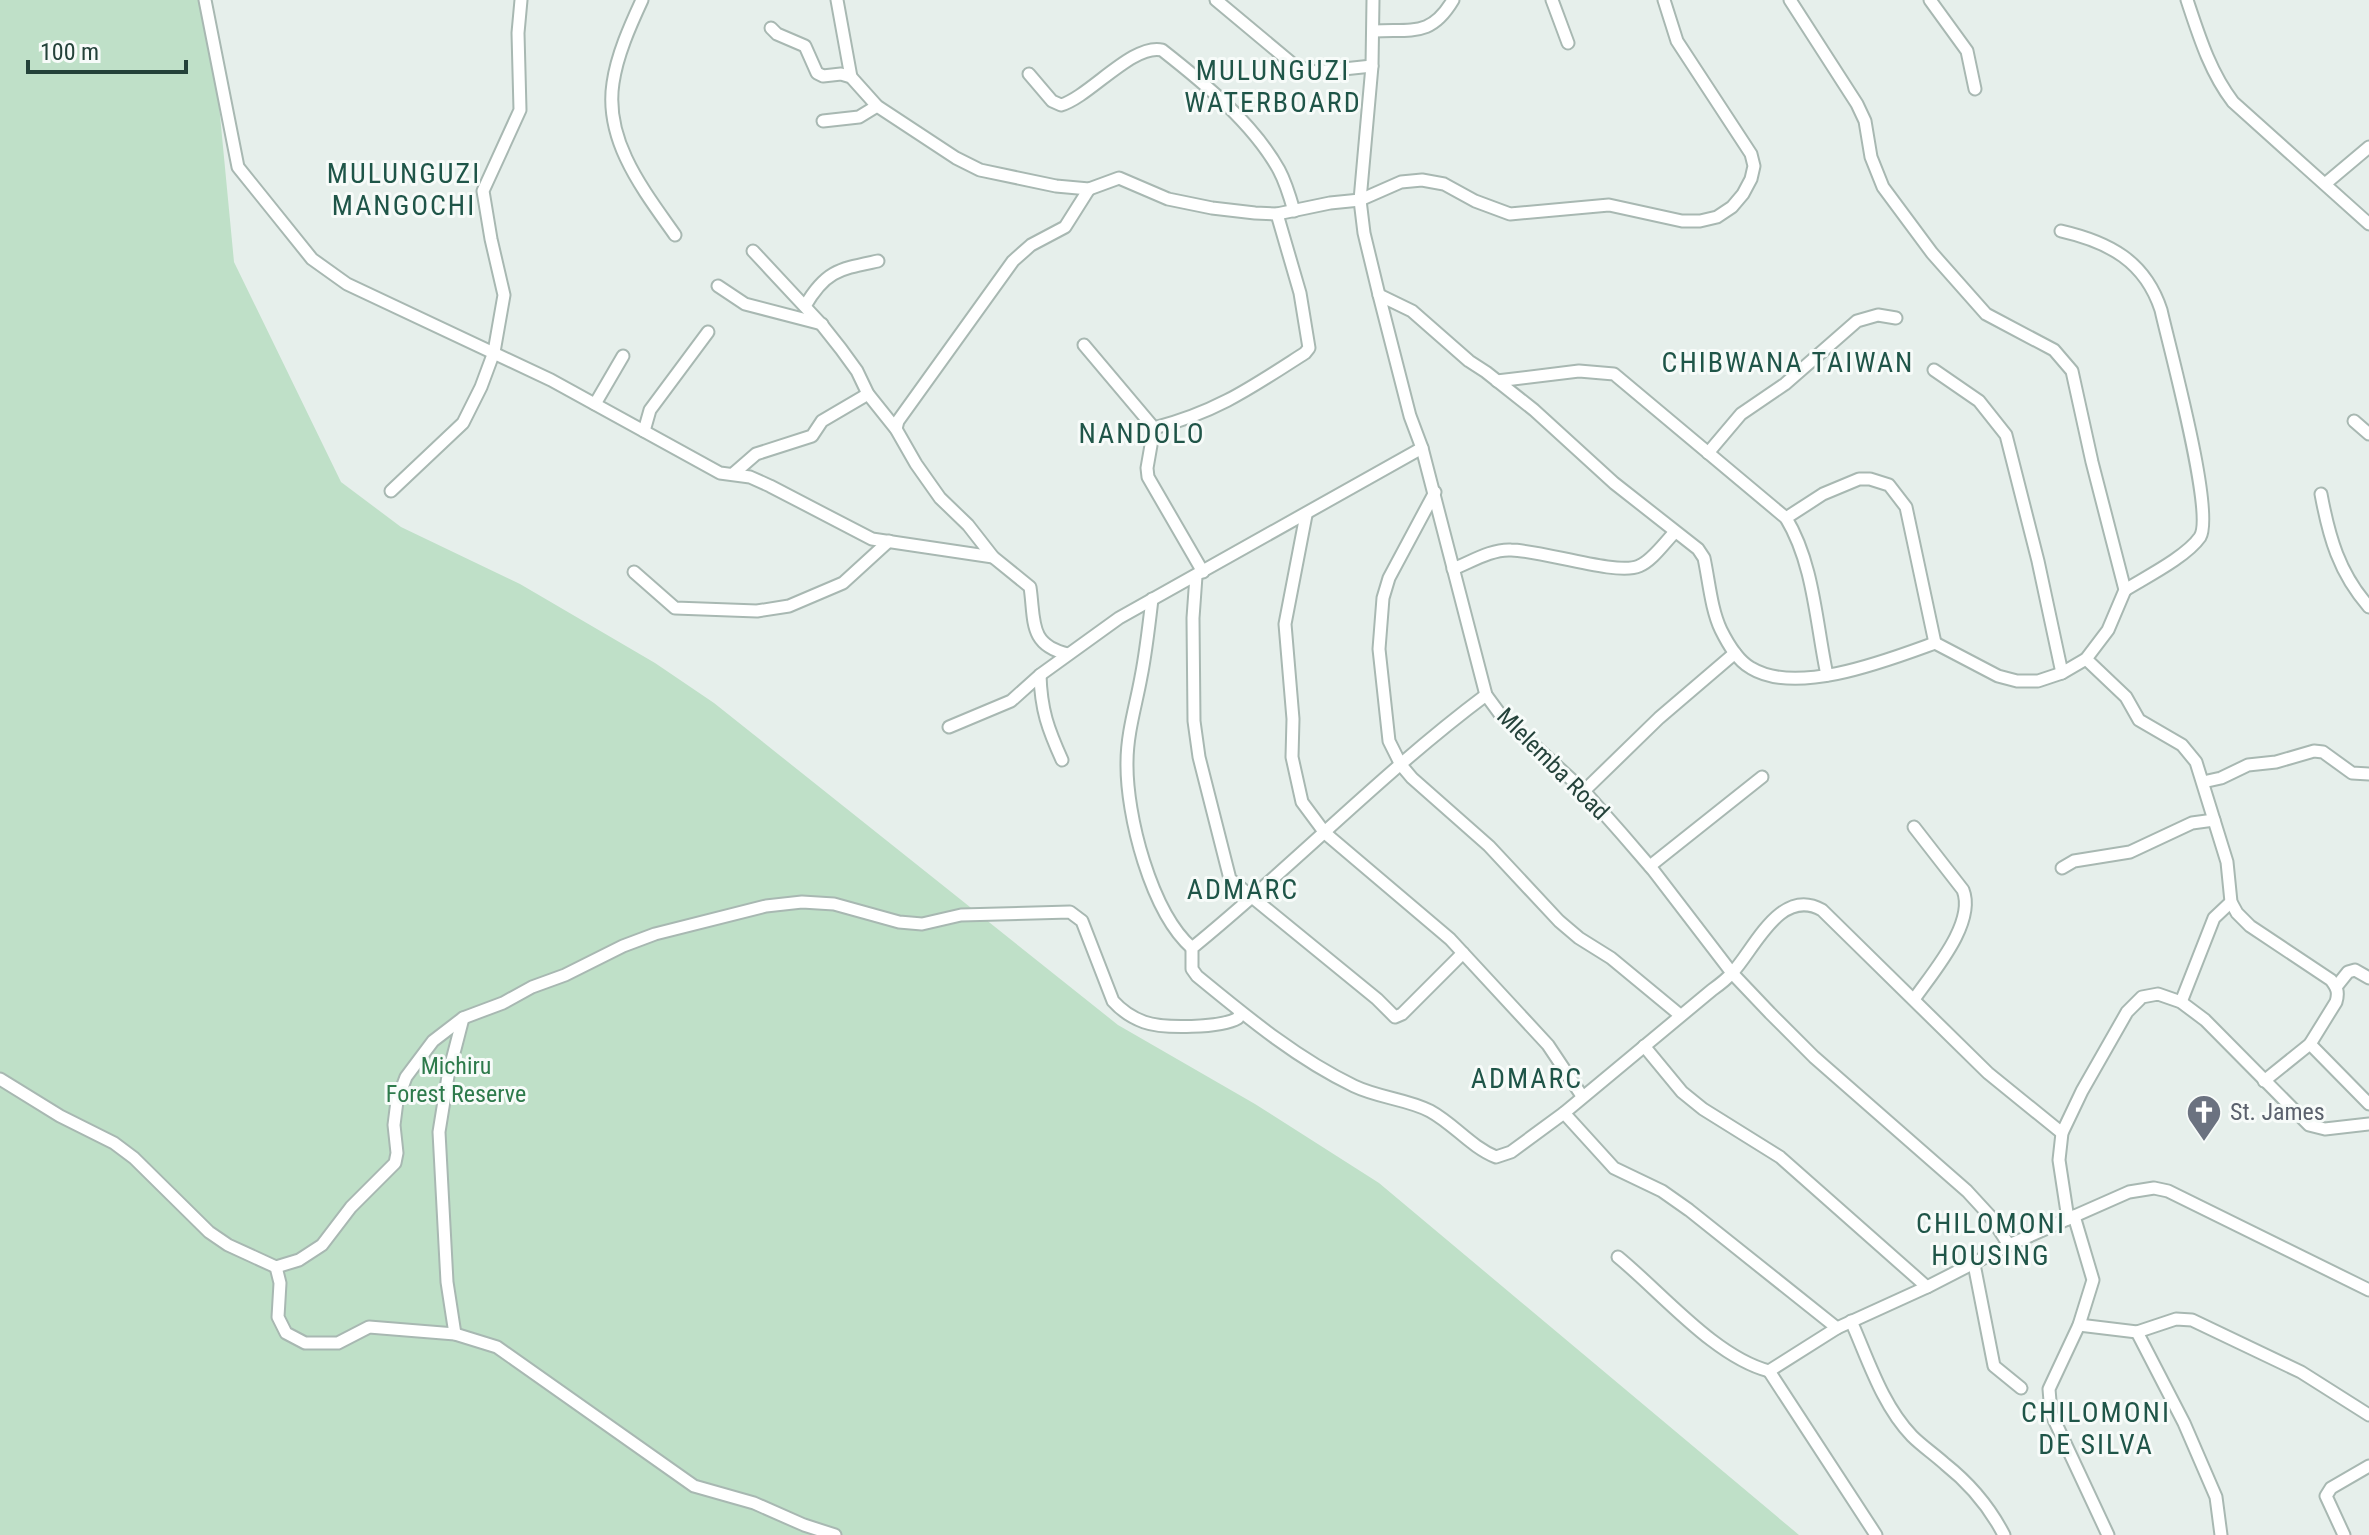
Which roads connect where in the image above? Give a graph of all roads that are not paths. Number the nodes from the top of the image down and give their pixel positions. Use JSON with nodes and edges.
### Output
{"nodes":[{"id":1,"x":205,"y":0,"type":"edge"},
{"id":2,"x":521,"y":0,"type":"edge"},
{"id":3,"x":642,"y":0,"type":"edge"},
{"id":4,"x":837,"y":0,"type":"edge"},
{"id":5,"x":1216,"y":0,"type":"edge"},
{"id":6,"x":1373,"y":0,"type":"edge"},
{"id":7,"x":1453,"y":0,"type":"edge"},
{"id":8,"x":1552,"y":0,"type":"edge"},
{"id":9,"x":1664,"y":0,"type":"edge"},
{"id":10,"x":1790,"y":0,"type":"edge"},
{"id":11,"x":1930,"y":0,"type":"edge"},
{"id":12,"x":2187,"y":0,"type":"edge"},
{"id":13,"x":771,"y":28,"type":"dead end"},
{"id":14,"x":1374,"y":31,"type":"junction"},
{"id":15,"x":1568,"y":43,"type":"dead end"},
{"id":16,"x":1372,"y":66,"type":"junction"},
{"id":17,"x":1029,"y":74,"type":"dead end"},
{"id":18,"x":851,"y":77,"type":"junction"},
{"id":19,"x":1975,"y":89,"type":"dead end"},
{"id":20,"x":877,"y":106,"type":"junction"},
{"id":21,"x":823,"y":121,"type":"dead end"},
{"id":22,"x":2369,"y":147,"type":"edge"},
{"id":23,"x":2325,"y":184,"type":"junction"},
{"id":24,"x":1089,"y":189,"type":"junction"},
{"id":25,"x":1360,"y":200,"type":"junction"},
{"id":26,"x":1294,"y":211,"type":"junction"},
{"id":27,"x":1277,"y":214,"type":"junction"},
{"id":28,"x":2369,"y":224,"type":"edge"},
{"id":29,"x":2061,"y":231,"type":"dead end"},
{"id":30,"x":675,"y":235,"type":"dead end"},
{"id":31,"x":753,"y":251,"type":"dead end"},
{"id":32,"x":878,"y":261,"type":"dead end"},
{"id":33,"x":718,"y":286,"type":"dead end"},
{"id":34,"x":1379,"y":295,"type":"junction"},
{"id":35,"x":805,"y":306,"type":"junction"},
{"id":36,"x":1896,"y":318,"type":"dead end"},
{"id":37,"x":822,"y":325,"type":"junction"},
{"id":38,"x":708,"y":332,"type":"dead end"},
{"id":39,"x":1084,"y":345,"type":"dead end"},
{"id":40,"x":494,"y":352,"type":"junction"},
{"id":41,"x":623,"y":356,"type":"dead end"},
{"id":42,"x":1934,"y":370,"type":"dead end"},
{"id":43,"x":1497,"y":381,"type":"junction"},
{"id":44,"x":868,"y":394,"type":"junction"},
{"id":45,"x":595,"y":404,"type":"junction"},
{"id":46,"x":2354,"y":421,"type":"dead end"},
{"id":47,"x":1154,"y":428,"type":"junction"},
{"id":48,"x":896,"y":429,"type":"junction"},
{"id":49,"x":644,"y":431,"type":"junction"},
{"id":50,"x":2369,"y":434,"type":"edge"},
{"id":51,"x":1422,"y":448,"type":"junction"},
{"id":52,"x":1708,"y":453,"type":"junction"},
{"id":53,"x":733,"y":474,"type":"junction"},
{"id":54,"x":391,"y":491,"type":"dead end"},
{"id":55,"x":1435,"y":492,"type":"junction"},
{"id":56,"x":2321,"y":494,"type":"dead end"},
{"id":57,"x":1306,"y":515,"type":"junction"},
{"id":58,"x":1786,"y":518,"type":"junction"},
{"id":59,"x":1675,"y":532,"type":"junction"},
{"id":60,"x":889,"y":541,"type":"junction"},
{"id":61,"x":993,"y":557,"type":"junction"},
{"id":62,"x":1453,"y":569,"type":"junction"},
{"id":63,"x":634,"y":572,"type":"dead end"},
{"id":64,"x":1200,"y":574,"type":"junction"},
{"id":65,"x":2125,"y":590,"type":"junction"},
{"id":66,"x":1152,"y":599,"type":"junction"},
{"id":67,"x":2369,"y":607,"type":"edge"},
{"id":68,"x":1935,"y":643,"type":"junction"},
{"id":69,"x":1735,"y":653,"type":"junction"},
{"id":70,"x":1068,"y":654,"type":"junction"},
{"id":71,"x":2086,"y":659,"type":"junction"},
{"id":72,"x":2062,"y":673,"type":"junction"},
{"id":73,"x":1040,"y":675,"type":"junction"},
{"id":74,"x":1827,"y":675,"type":"junction"},
{"id":75,"x":1486,"y":695,"type":"junction"},
{"id":76,"x":949,"y":727,"type":"dead end"},
{"id":77,"x":1062,"y":760,"type":"dead end"},
{"id":78,"x":1401,"y":765,"type":"junction"},
{"id":79,"x":2369,"y":774,"type":"edge"},
{"id":80,"x":1762,"y":777,"type":"dead end"},
{"id":81,"x":2203,"y":782,"type":"junction"},
{"id":82,"x":1584,"y":791,"type":"junction"},
{"id":83,"x":2214,"y":820,"type":"junction"},
{"id":84,"x":1914,"y":827,"type":"dead end"},
{"id":85,"x":1325,"y":833,"type":"junction"},
{"id":86,"x":1650,"y":866,"type":"junction"},
{"id":87,"x":2062,"y":868,"type":"dead end"},
{"id":88,"x":1254,"y":898,"type":"junction"},
{"id":89,"x":2231,"y":902,"type":"junction"},
{"id":90,"x":1192,"y":948,"type":"junction"},
{"id":91,"x":1463,"y":953,"type":"junction"},
{"id":92,"x":1732,"y":973,"type":"junction"},
{"id":93,"x":2369,"y":978,"type":"edge"},
{"id":94,"x":2336,"y":987,"type":"junction"},
{"id":95,"x":1915,"y":998,"type":"junction"},
{"id":96,"x":2181,"y":1002,"type":"junction"},
{"id":97,"x":1240,"y":1013,"type":"junction"},
{"id":98,"x":1680,"y":1015,"type":"junction"},
{"id":99,"x":463,"y":1018,"type":"junction"},
{"id":100,"x":2310,"y":1044,"type":"junction"},
{"id":101,"x":1644,"y":1046,"type":"junction"},
{"id":102,"x":0,"y":1079,"type":"edge"},
{"id":103,"x":2264,"y":1081,"type":"junction"},
{"id":104,"x":1582,"y":1096,"type":"junction"},
{"id":105,"x":2369,"y":1104,"type":"edge"},
{"id":106,"x":1564,"y":1113,"type":"junction"},
{"id":107,"x":2369,"y":1124,"type":"edge"},
{"id":108,"x":2062,"y":1133,"type":"junction"},
{"id":109,"x":2071,"y":1217,"type":"junction"},
{"id":110,"x":2009,"y":1245,"type":"junction"},
{"id":111,"x":1618,"y":1257,"type":"dead end"},
{"id":112,"x":1974,"y":1264,"type":"junction"},
{"id":113,"x":276,"y":1267,"type":"junction"},
{"id":114,"x":1927,"y":1287,"type":"junction"},
{"id":115,"x":2369,"y":1290,"type":"edge"},
{"id":116,"x":1851,"y":1321,"type":"junction"},
{"id":117,"x":2079,"y":1325,"type":"junction"},
{"id":118,"x":1837,"y":1328,"type":"junction"},
{"id":119,"x":2137,"y":1332,"type":"junction"},
{"id":120,"x":455,"y":1334,"type":"junction"},
{"id":121,"x":1769,"y":1371,"type":"junction"},
{"id":122,"x":2021,"y":1388,"type":"dead end"},
{"id":123,"x":2369,"y":1415,"type":"edge"},
{"id":124,"x":2369,"y":1466,"type":"edge"},
{"id":125,"x":835,"y":1535,"type":"edge"},
{"id":126,"x":1876,"y":1535,"type":"edge"},
{"id":127,"x":2004,"y":1535,"type":"edge"},
{"id":128,"x":2108,"y":1535,"type":"edge"},
{"id":129,"x":2221,"y":1535,"type":"edge"},
{"id":130,"x":2344,"y":1535,"type":"edge"}],
"edges":[{"from":1,"to":40,"type":"street"},
{"from":2,"to":40,"type":"street"},
{"from":3,"to":30,"type":"street"},
{"from":4,"to":18,"type":"street"},
{"from":5,"to":16,"type":"street"},
{"from":6,"to":14,"type":"street","name":"Mlelemba Road"},
{"from":7,"to":14,"type":"street"},
{"from":8,"to":15,"type":"street"},
{"from":9,"to":25,"type":"street"},
{"from":10,"to":65,"type":"street"},
{"from":11,"to":19,"type":"street"},
{"from":12,"to":23,"type":"street"},
{"from":13,"to":18,"type":"street"},
{"from":14,"to":16,"type":"street","name":"Mlelemba Road"},
{"from":16,"to":25,"type":"street","name":"Mlelemba Road"},
{"from":17,"to":26,"type":"street"},
{"from":18,"to":20,"type":"street"},
{"from":20,"to":21,"type":"street"},
{"from":20,"to":24,"type":"street"},
{"from":22,"to":23,"type":"street"},
{"from":23,"to":28,"type":"street"},
{"from":24,"to":27,"type":"street"},
{"from":24,"to":48,"type":"street"},
{"from":25,"to":26,"type":"street"},
{"from":25,"to":34,"type":"street","name":"Mlelemba Road"},
{"from":26,"to":27,"type":"street"},
{"from":27,"to":47,"type":"street"},
{"from":29,"to":65,"type":"street"},
{"from":31,"to":35,"type":"street"},
{"from":32,"to":35,"type":"street"},
{"from":33,"to":37,"type":"street"},
{"from":34,"to":43,"type":"street"},
{"from":34,"to":51,"type":"street","name":"Mlelemba Road"},
{"from":35,"to":37,"type":"street"},
{"from":36,"to":52,"type":"street"},
{"from":37,"to":44,"type":"street"},
{"from":38,"to":49,"type":"street"},
{"from":39,"to":47,"type":"street"},
{"from":40,"to":45,"type":"street"},
{"from":40,"to":54,"type":"street"},
{"from":41,"to":45,"type":"street"},
{"from":42,"to":72,"type":"street"},
{"from":43,"to":52,"type":"street"},
{"from":43,"to":59,"type":"street"},
{"from":44,"to":48,"type":"street"},
{"from":44,"to":53,"type":"street"},
{"from":45,"to":49,"type":"street"},
{"from":46,"to":50,"type":"street"},
{"from":47,"to":64,"type":"street"},
{"from":48,"to":61,"type":"street"},
{"from":49,"to":53,"type":"street"},
{"from":51,"to":55,"type":"street","name":"Mlelemba Road"},
{"from":51,"to":57,"type":"street"},
{"from":52,"to":58,"type":"street"},
{"from":53,"to":60,"type":"street"},
{"from":55,"to":62,"type":"street","name":"Mlelemba Road"},
{"from":55,"to":78,"type":"street"},
{"from":56,"to":67,"type":"street"},
{"from":57,"to":64,"type":"street"},
{"from":57,"to":85,"type":"street"},
{"from":58,"to":68,"type":"street"},
{"from":58,"to":74,"type":"street"},
{"from":59,"to":62,"type":"street"},
{"from":59,"to":69,"type":"street"},
{"from":60,"to":61,"type":"street"},
{"from":60,"to":63,"type":"street"},
{"from":61,"to":70,"type":"street"},
{"from":62,"to":75,"type":"street","name":"Mlelemba Road"},
{"from":64,"to":66,"type":"street"},
{"from":64,"to":88,"type":"street"},
{"from":65,"to":71,"type":"street"},
{"from":66,"to":70,"type":"street"},
{"from":66,"to":90,"type":"street"},
{"from":68,"to":72,"type":"street"},
{"from":68,"to":74,"type":"street"},
{"from":69,"to":74,"type":"street"},
{"from":69,"to":82,"type":"street"},
{"from":70,"to":73,"type":"street"},
{"from":71,"to":72,"type":"street"},
{"from":71,"to":81,"type":"street"},
{"from":73,"to":76,"type":"street"},
{"from":73,"to":77,"type":"street"},
{"from":75,"to":78,"type":"street"},
{"from":75,"to":82,"type":"street","name":"Mlelemba Road"},
{"from":78,"to":85,"type":"street"},
{"from":78,"to":98,"type":"street"},
{"from":79,"to":81,"type":"street"},
{"from":80,"to":86,"type":"street"},
{"from":81,"to":83,"type":"street"},
{"from":82,"to":86,"type":"street","name":"Mlelemba Road"},
{"from":83,"to":87,"type":"street"},
{"from":83,"to":89,"type":"street"},
{"from":84,"to":95,"type":"street"},
{"from":85,"to":88,"type":"street"},
{"from":85,"to":91,"type":"street"},
{"from":86,"to":92,"type":"street","name":"Mlelemba Road"},
{"from":88,"to":90,"type":"street"},
{"from":88,"to":91,"type":"street"},
{"from":89,"to":94,"type":"street"},
{"from":89,"to":96,"type":"street"},
{"from":90,"to":97,"type":"street"},
{"from":91,"to":104,"type":"street"},
{"from":92,"to":95,"type":"street"},
{"from":92,"to":98,"type":"street"},
{"from":92,"to":110,"type":"street","name":"Mlelemba Road"},
{"from":93,"to":94,"type":"street"},
{"from":94,"to":100,"type":"street"},
{"from":95,"to":108,"type":"street"},
{"from":96,"to":103,"type":"street"},
{"from":96,"to":108,"type":"street"},
{"from":97,"to":99,"type":"street"},
{"from":97,"to":106,"type":"street"},
{"from":98,"to":101,"type":"street"},
{"from":99,"to":113,"type":"street"},
{"from":99,"to":120,"type":"street"},
{"from":100,"to":103,"type":"street"},
{"from":100,"to":105,"type":"street"},
{"from":101,"to":104,"type":"street"},
{"from":101,"to":114,"type":"street"},
{"from":102,"to":113,"type":"street"},
{"from":103,"to":107,"type":"street"},
{"from":104,"to":106,"type":"street"},
{"from":106,"to":118,"type":"street"},
{"from":108,"to":109,"type":"street"},
{"from":109,"to":110,"type":"street"},
{"from":109,"to":115,"type":"street"},
{"from":109,"to":117,"type":"street"},
{"from":110,"to":112,"type":"street"},
{"from":111,"to":121,"type":"street"},
{"from":112,"to":114,"type":"street"},
{"from":112,"to":122,"type":"street"},
{"from":113,"to":120,"type":"street"},
{"from":114,"to":116,"type":"street"},
{"from":116,"to":118,"type":"street"},
{"from":116,"to":127,"type":"street"},
{"from":117,"to":119,"type":"street"},
{"from":117,"to":128,"type":"street"},
{"from":118,"to":121,"type":"street"},
{"from":119,"to":123,"type":"street"},
{"from":119,"to":129,"type":"street"},
{"from":120,"to":125,"type":"street"},
{"from":121,"to":126,"type":"street"},
{"from":124,"to":130,"type":"street"}]}
